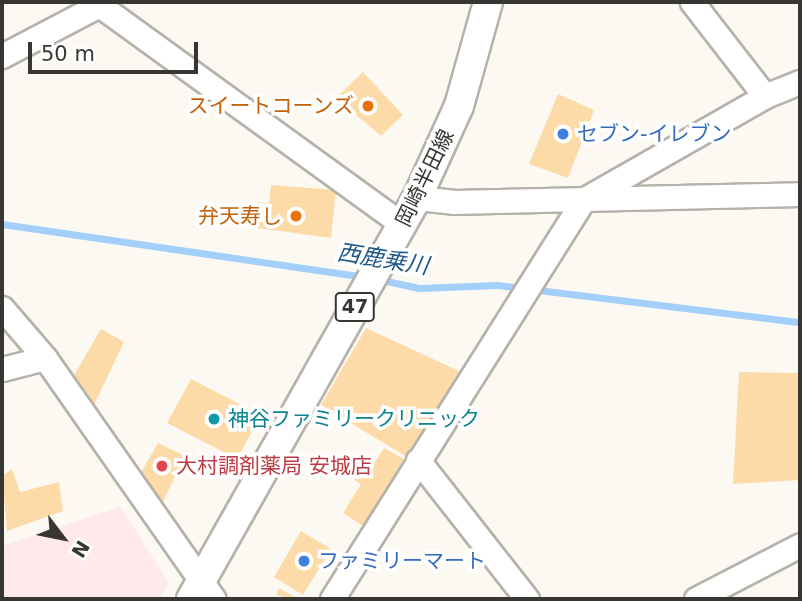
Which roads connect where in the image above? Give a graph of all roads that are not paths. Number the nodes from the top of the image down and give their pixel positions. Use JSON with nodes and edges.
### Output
{"nodes":[{"id":1,"x":488,"y":2,"type":"edge"},
{"id":2,"x":692,"y":2,"type":"edge"},
{"id":3,"x":99,"y":3,"type":"edge"},
{"id":4,"x":2,"y":56,"type":"edge"},
{"id":5,"x":800,"y":82,"type":"edge"},
{"id":6,"x":765,"y":96,"type":"junction"},
{"id":7,"x":800,"y":194,"type":"edge"},
{"id":8,"x":418,"y":198,"type":"junction"},
{"id":9,"x":583,"y":200,"type":"junction"},
{"id":10,"x":402,"y":224,"type":"junction"},
{"id":11,"x":2,"y":308,"type":"edge"},
{"id":12,"x":45,"y":358,"type":"junction"},
{"id":13,"x":2,"y":369,"type":"edge"},
{"id":14,"x":418,"y":460,"type":"junction"},
{"id":15,"x":800,"y":545,"type":"edge"},
{"id":16,"x":202,"y":593,"type":"edge"},
{"id":17,"x":332,"y":599,"type":"edge"},
{"id":18,"x":527,"y":599,"type":"edge"},
{"id":19,"x":696,"y":599,"type":"edge"}],
"edges":[{"from":1,"to":8,"type":"main road","name":"岡崎半田線","number":"47"},
{"from":2,"to":6,"type":"street"},
{"from":3,"to":4,"type":"street"},
{"from":3,"to":10,"type":"street"},
{"from":5,"to":6,"type":"street"},
{"from":6,"to":9,"type":"street"},
{"from":7,"to":9,"type":"street"},
{"from":8,"to":9,"type":"street"},
{"from":8,"to":10,"type":"main road","name":"岡崎半田線","number":"47"},
{"from":9,"to":14,"type":"street"},
{"from":10,"to":16,"type":"main road","name":"岡崎半田線","number":"47"},
{"from":11,"to":12,"type":"street"},
{"from":12,"to":13,"type":"street"},
{"from":12,"to":16,"type":"street"},
{"from":14,"to":17,"type":"street"},
{"from":14,"to":18,"type":"street"},
{"from":15,"to":19,"type":"street"}]}
